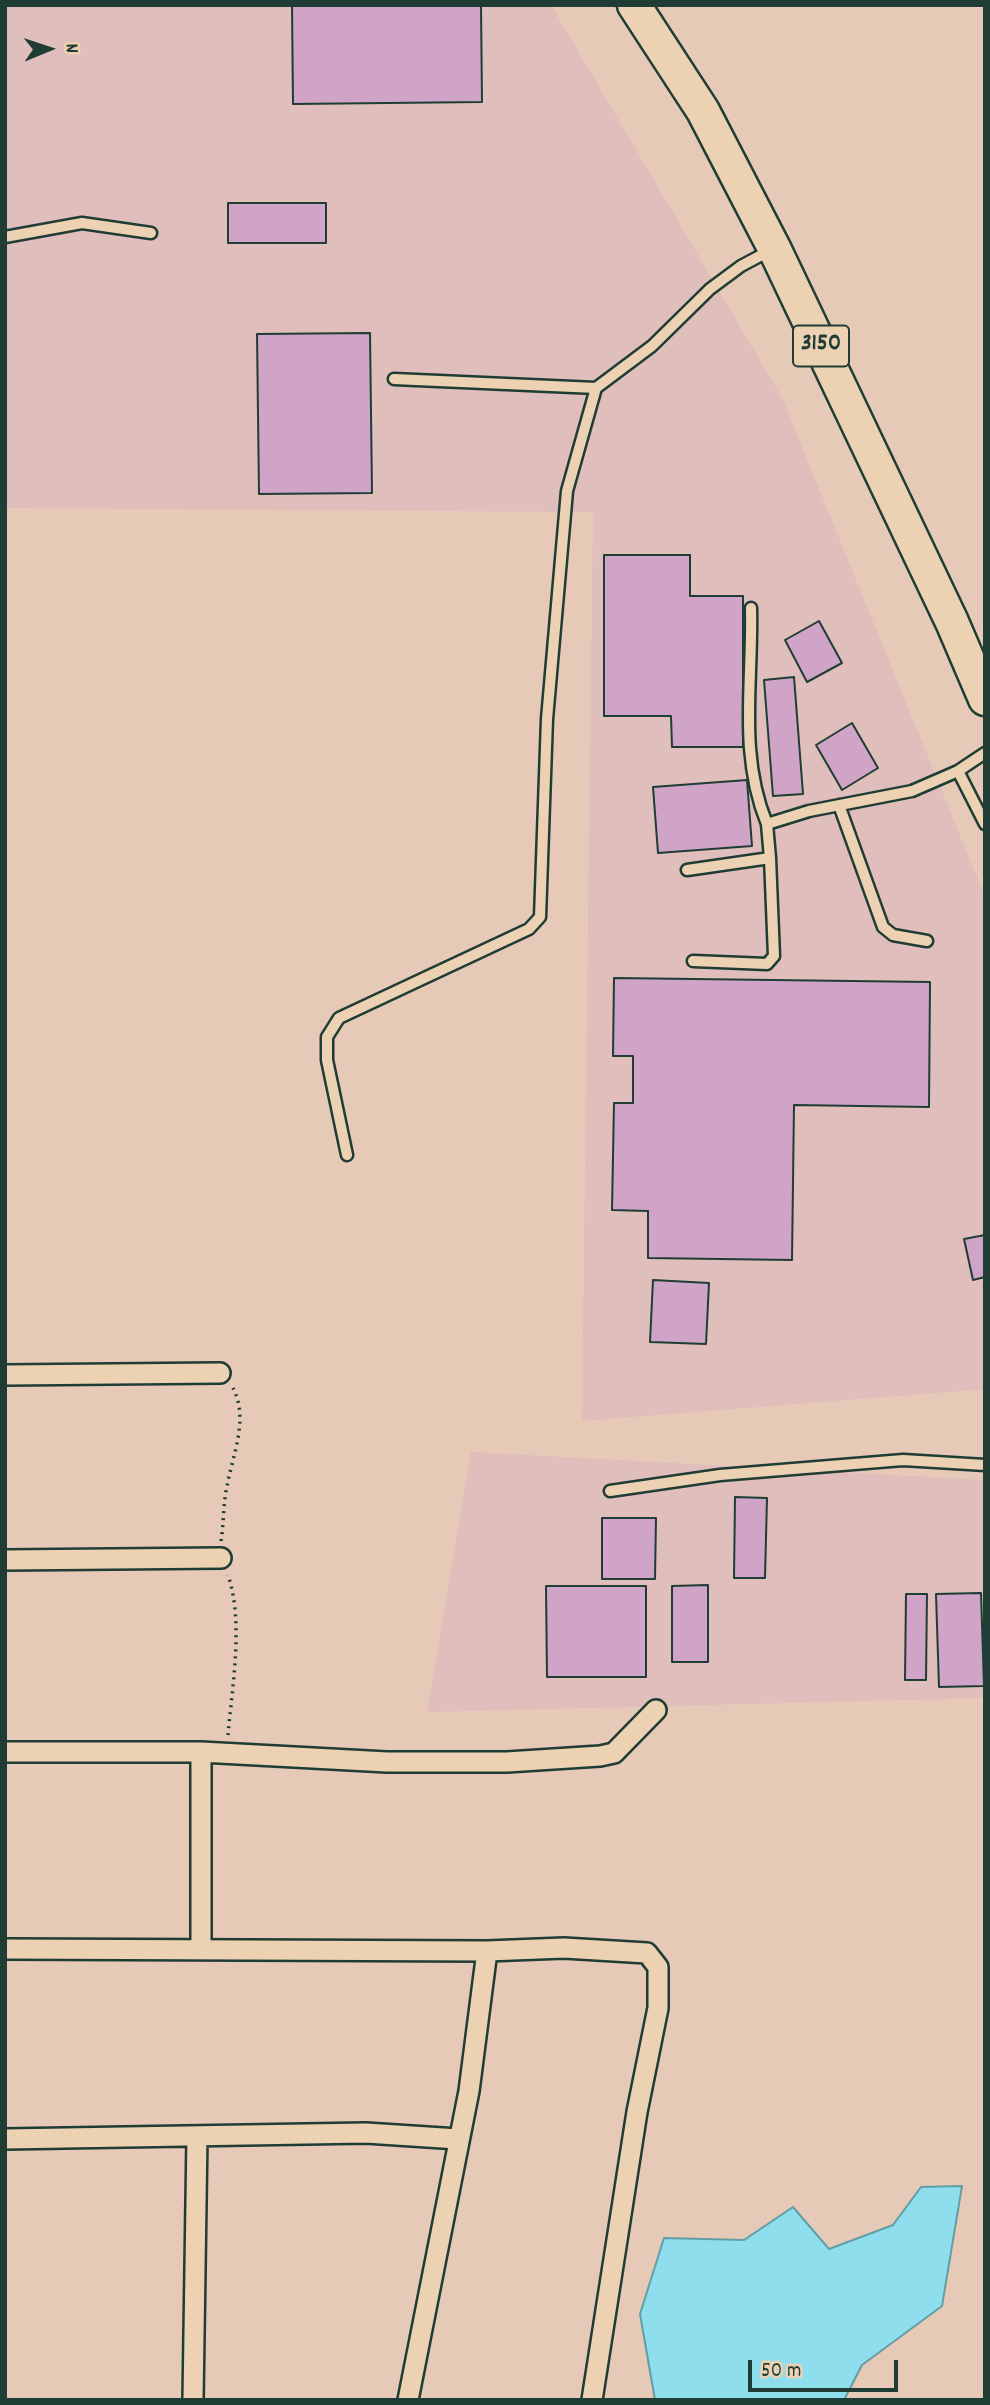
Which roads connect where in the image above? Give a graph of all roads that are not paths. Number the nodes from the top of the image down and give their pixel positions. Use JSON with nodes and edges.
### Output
{"nodes":[{"id":1,"x":634,"y":5,"type":"edge"},
{"id":2,"x":151,"y":233,"type":"dead end"},
{"id":3,"x":5,"y":237,"type":"edge"},
{"id":4,"x":774,"y":248,"type":"junction"},
{"id":5,"x":394,"y":379,"type":"dead end"},
{"id":6,"x":596,"y":388,"type":"junction"},
{"id":7,"x":751,"y":608,"type":"dead end"},
{"id":8,"x":985,"y":699,"type":"edge"},
{"id":9,"x":985,"y":753,"type":"edge"},
{"id":10,"x":958,"y":771,"type":"junction"},
{"id":11,"x":839,"y":805,"type":"junction"},
{"id":12,"x":767,"y":824,"type":"junction"},
{"id":13,"x":985,"y":824,"type":"edge"},
{"id":14,"x":771,"y":858,"type":"junction"},
{"id":15,"x":687,"y":870,"type":"dead end"},
{"id":16,"x":926,"y":941,"type":"dead end"},
{"id":17,"x":693,"y":961,"type":"dead end"},
{"id":18,"x":347,"y":1155,"type":"dead end"},
{"id":19,"x":220,"y":1373,"type":"road end"},
{"id":20,"x":5,"y":1375,"type":"edge"},
{"id":21,"x":985,"y":1465,"type":"edge"},
{"id":22,"x":610,"y":1491,"type":"dead end"},
{"id":23,"x":221,"y":1558,"type":"road end"},
{"id":24,"x":5,"y":1560,"type":"edge"},
{"id":25,"x":656,"y":1710,"type":"dead end"},
{"id":26,"x":5,"y":1752,"type":"edge"},
{"id":27,"x":201,"y":1752,"type":"junction"},
{"id":28,"x":201,"y":1948,"type":"junction"},
{"id":29,"x":5,"y":1949,"type":"edge"},
{"id":30,"x":487,"y":1951,"type":"junction"},
{"id":31,"x":197,"y":2136,"type":"junction"},
{"id":32,"x":5,"y":2139,"type":"edge"},
{"id":33,"x":458,"y":2139,"type":"junction"},
{"id":34,"x":193,"y":2400,"type":"edge"},
{"id":35,"x":408,"y":2400,"type":"edge"},
{"id":36,"x":592,"y":2400,"type":"edge"}],
"edges":[{"from":1,"to":4,"type":"main road","number":"3150"},
{"from":2,"to":3,"type":"lane"},
{"from":4,"to":6,"type":"lane"},
{"from":4,"to":8,"type":"main road","number":"3150"},
{"from":5,"to":6,"type":"lane"},
{"from":6,"to":18,"type":"lane"},
{"from":7,"to":12,"type":"lane"},
{"from":9,"to":10,"type":"lane"},
{"from":10,"to":11,"type":"lane"},
{"from":10,"to":13,"type":"lane"},
{"from":11,"to":12,"type":"lane"},
{"from":11,"to":16,"type":"lane"},
{"from":12,"to":14,"type":"lane"},
{"from":14,"to":15,"type":"lane"},
{"from":14,"to":17,"type":"lane"},
{"from":19,"to":20,"type":"street"},
{"from":21,"to":22,"type":"lane"},
{"from":23,"to":24,"type":"street"},
{"from":25,"to":27,"type":"street"},
{"from":26,"to":27,"type":"street"},
{"from":27,"to":28,"type":"street"},
{"from":28,"to":29,"type":"street"},
{"from":28,"to":30,"type":"street"},
{"from":30,"to":33,"type":"street"},
{"from":30,"to":36,"type":"street"},
{"from":31,"to":32,"type":"street"},
{"from":31,"to":33,"type":"street"},
{"from":31,"to":34,"type":"street"},
{"from":33,"to":35,"type":"street"}]}
